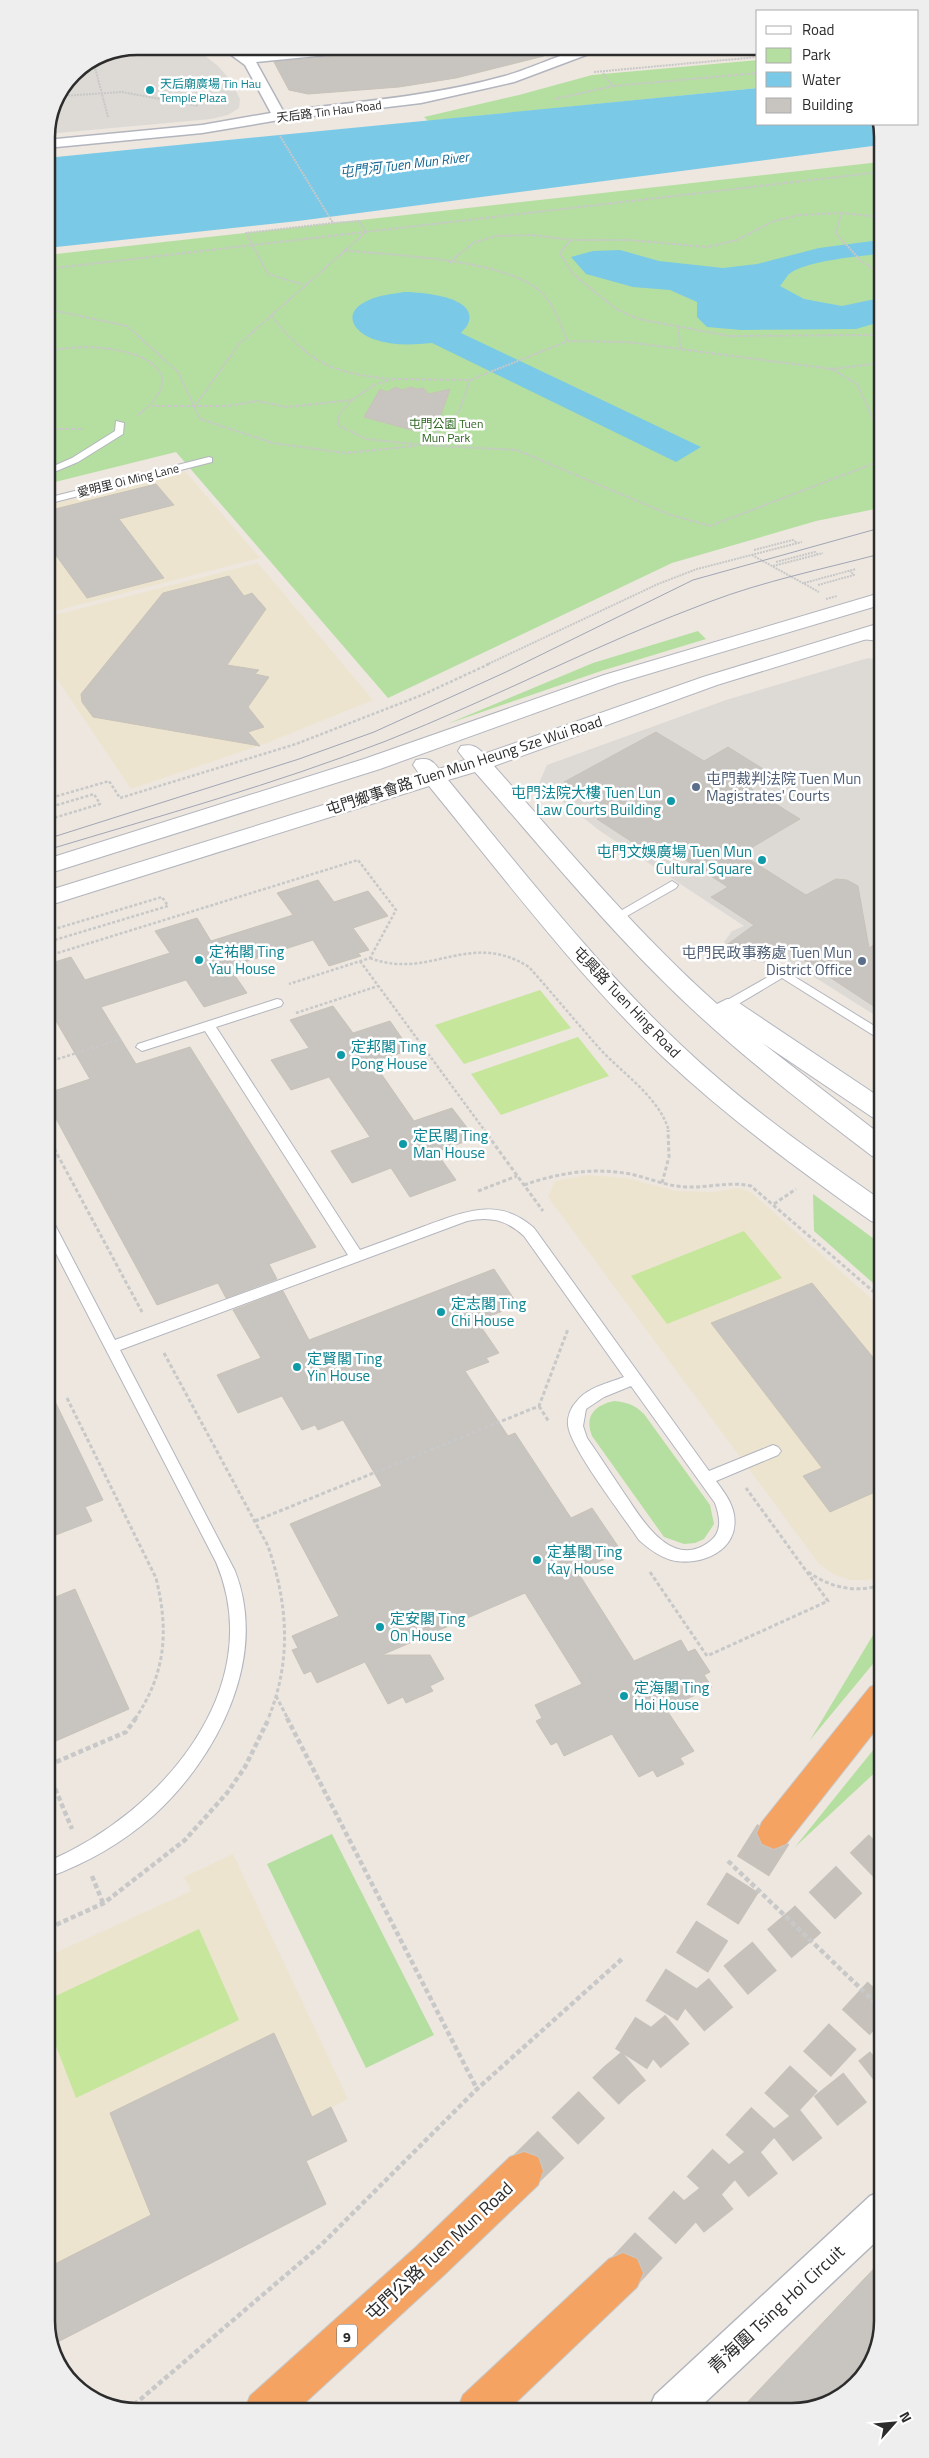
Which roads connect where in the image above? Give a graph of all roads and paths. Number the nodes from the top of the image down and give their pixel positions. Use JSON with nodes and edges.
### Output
{"nodes":[{"id":1,"x":240,"y":55,"type":"edge"},
{"id":2,"x":287,"y":55,"type":"edge"},
{"id":3,"x":578,"y":55,"type":"edge"},
{"id":4,"x":756,"y":56,"type":"edge"},
{"id":5,"x":756,"y":56,"type":"edge"},
{"id":6,"x":246,"y":59,"type":"junction"},
{"id":7,"x":95,"y":67,"type":"edge"},
{"id":8,"x":601,"y":72,"type":"junction"},
{"id":9,"x":591,"y":73,"type":"dead end"},
{"id":10,"x":756,"y":73,"type":"edge"},
{"id":11,"x":613,"y":86,"type":"junction"},
{"id":12,"x":101,"y":92,"type":"junction"},
{"id":13,"x":67,"y":96,"type":"edge"},
{"id":14,"x":555,"y":99,"type":"dead end"},
{"id":15,"x":201,"y":106,"type":"dead end"},
{"id":16,"x":279,"y":116,"type":"junction"},
{"id":17,"x":108,"y":118,"type":"dead end"},
{"id":18,"x":286,"y":134,"type":"dead end"},
{"id":19,"x":55,"y":143,"type":"edge"},
{"id":20,"x":874,"y":173,"type":"edge"},
{"id":21,"x":840,"y":214,"type":"junction"},
{"id":22,"x":874,"y":217,"type":"edge"},
{"id":23,"x":333,"y":223,"type":"junction"},
{"id":24,"x":366,"y":232,"type":"junction"},
{"id":25,"x":571,"y":240,"type":"junction"},
{"id":26,"x":252,"y":245,"type":"junction"},
{"id":27,"x":343,"y":250,"type":"junction"},
{"id":28,"x":448,"y":263,"type":"junction"},
{"id":29,"x":55,"y":268,"type":"edge"},
{"id":30,"x":874,"y":269,"type":"edge"},
{"id":31,"x":304,"y":286,"type":"junction"},
{"id":32,"x":55,"y":311,"type":"edge"},
{"id":33,"x":271,"y":315,"type":"junction"},
{"id":34,"x":678,"y":326,"type":"junction"},
{"id":35,"x":874,"y":335,"type":"edge"},
{"id":36,"x":568,"y":341,"type":"junction"},
{"id":37,"x":55,"y":350,"type":"edge"},
{"id":38,"x":681,"y":350,"type":"junction"},
{"id":39,"x":874,"y":364,"type":"edge"},
{"id":40,"x":832,"y":369,"type":"junction"},
{"id":41,"x":394,"y":379,"type":"junction"},
{"id":42,"x":470,"y":380,"type":"junction"},
{"id":43,"x":352,"y":400,"type":"junction"},
{"id":44,"x":152,"y":406,"type":"junction"},
{"id":45,"x":194,"y":406,"type":"junction"},
{"id":46,"x":874,"y":421,"type":"edge"},
{"id":47,"x":119,"y":423,"type":"junction"},
{"id":48,"x":55,"y":429,"type":"edge"},
{"id":49,"x":422,"y":445,"type":"junction"},
{"id":50,"x":209,"y":460,"type":"dead end"},
{"id":51,"x":874,"y":462,"type":"edge"},
{"id":52,"x":55,"y":469,"type":"edge"},
{"id":53,"x":55,"y":499,"type":"edge"},
{"id":54,"x":802,"y":542,"type":"dead end"},
{"id":55,"x":797,"y":543,"type":"junction"},
{"id":56,"x":754,"y":550,"type":"dead end"},
{"id":57,"x":824,"y":553,"type":"dead end"},
{"id":58,"x":751,"y":555,"type":"junction"},
{"id":59,"x":818,"y":555,"type":"junction"},
{"id":60,"x":776,"y":562,"type":"dead end"},
{"id":61,"x":772,"y":566,"type":"junction"},
{"id":62,"x":856,"y":570,"type":"dead end"},
{"id":63,"x":850,"y":571,"type":"junction"},
{"id":64,"x":804,"y":583,"type":"junction"},
{"id":65,"x":818,"y":585,"type":"dead end"},
{"id":66,"x":837,"y":596,"type":"dead end"},
{"id":67,"x":826,"y":599,"type":"dead end"},
{"id":68,"x":831,"y":599,"type":"dead end"},
{"id":69,"x":874,"y":600,"type":"edge"},
{"id":70,"x":874,"y":631,"type":"edge"},
{"id":71,"x":856,"y":636,"type":"junction"},
{"id":72,"x":874,"y":638,"type":"edge"},
{"id":73,"x":455,"y":735,"type":"junction"},
{"id":74,"x":412,"y":750,"type":"junction"},
{"id":75,"x":480,"y":763,"type":"junction"},
{"id":76,"x":433,"y":777,"type":"junction"},
{"id":77,"x":55,"y":797,"type":"edge"},
{"id":78,"x":55,"y":806,"type":"edge"},
{"id":79,"x":55,"y":818,"type":"edge"},
{"id":80,"x":55,"y":865,"type":"edge"},
{"id":81,"x":672,"y":885,"type":"dead end"},
{"id":82,"x":55,"y":897,"type":"edge"},
{"id":83,"x":616,"y":917,"type":"junction"},
{"id":84,"x":55,"y":930,"type":"edge"},
{"id":85,"x":55,"y":940,"type":"edge"},
{"id":86,"x":636,"y":940,"type":"junction"},
{"id":87,"x":55,"y":954,"type":"edge"},
{"id":88,"x":370,"y":958,"type":"junction"},
{"id":89,"x":360,"y":961,"type":"dead end"},
{"id":90,"x":378,"y":986,"type":"dead end"},
{"id":91,"x":276,"y":1003,"type":"dead end"},
{"id":92,"x":726,"y":1006,"type":"junction"},
{"id":93,"x":295,"y":1014,"type":"dead end"},
{"id":94,"x":208,"y":1025,"type":"junction"},
{"id":95,"x":874,"y":1032,"type":"edge"},
{"id":96,"x":142,"y":1047,"type":"dead end"},
{"id":97,"x":874,"y":1106,"type":"edge"},
{"id":98,"x":874,"y":1144,"type":"edge"},
{"id":99,"x":518,"y":1176,"type":"dead end"},
{"id":100,"x":662,"y":1183,"type":"junction"},
{"id":101,"x":802,"y":1184,"type":"dead end"},
{"id":102,"x":524,"y":1185,"type":"dead end"},
{"id":103,"x":471,"y":1193,"type":"dead end"},
{"id":104,"x":774,"y":1204,"type":"junction"},
{"id":105,"x":874,"y":1209,"type":"edge"},
{"id":106,"x":55,"y":1238,"type":"edge"},
{"id":107,"x":356,"y":1257,"type":"junction"},
{"id":108,"x":874,"y":1292,"type":"edge"},
{"id":109,"x":562,"y":1322,"type":"dead end"},
{"id":110,"x":112,"y":1347,"type":"junction"},
{"id":111,"x":634,"y":1378,"type":"junction"},
{"id":112,"x":67,"y":1398,"type":"dead end"},
{"id":113,"x":773,"y":1451,"type":"dead end"},
{"id":114,"x":706,"y":1479,"type":"junction"},
{"id":115,"x":254,"y":1521,"type":"dead end"},
{"id":116,"x":805,"y":1569,"type":"dead end"},
{"id":117,"x":874,"y":1588,"type":"edge"},
{"id":118,"x":276,"y":1696,"type":"dead end"},
{"id":119,"x":874,"y":1707,"type":"edge"},
{"id":120,"x":55,"y":1762,"type":"edge"},
{"id":121,"x":774,"y":1833,"type":"tunnel mouth"},
{"id":122,"x":728,"y":1862,"type":"dead end"},
{"id":123,"x":55,"y":1867,"type":"edge"},
{"id":124,"x":103,"y":1904,"type":"dead end"},
{"id":125,"x":55,"y":1925,"type":"edge"},
{"id":126,"x":623,"y":1958,"type":"dead end"},
{"id":127,"x":874,"y":2001,"type":"edge"},
{"id":128,"x":477,"y":2089,"type":"junction"},
{"id":129,"x":524,"y":2171,"type":"tunnel mouth"},
{"id":130,"x":874,"y":2216,"type":"edge"},
{"id":131,"x":623,"y":2273,"type":"tunnel mouth"},
{"id":132,"x":136,"y":2403,"type":"edge"},
{"id":133,"x":274,"y":2403,"type":"edge"},
{"id":134,"x":485,"y":2403,"type":"edge"},
{"id":135,"x":675,"y":2403,"type":"edge"}],
"edges":[{"from":1,"to":6,"type":"street"},
{"from":2,"to":6,"type":"street"},
{"from":3,"to":16,"type":"street","name":"天后路 Tin Hau Road"},
{"from":4,"to":8,"type":"path"},
{"from":5,"to":8,"type":"path"},
{"from":6,"to":16,"type":"street"},
{"from":7,"to":12,"type":"path"},
{"from":8,"to":9,"type":"path"},
{"from":8,"to":11,"type":"path"},
{"from":10,"to":11,"type":"path"},
{"from":11,"to":14,"type":"path"},
{"from":12,"to":13,"type":"path"},
{"from":12,"to":15,"type":"path"},
{"from":12,"to":17,"type":"path"},
{"from":16,"to":19,"type":"street","name":"天后路 Tin Hau Road"},
{"from":18,"to":23,"type":"path"},
{"from":20,"to":24,"type":"path"},
{"from":21,"to":22,"type":"path"},
{"from":21,"to":25,"type":"path"},
{"from":21,"to":30,"type":"path"},
{"from":23,"to":24,"type":"path"},
{"from":23,"to":26,"type":"path"},
{"from":24,"to":26,"type":"path"},
{"from":24,"to":27,"type":"path"},
{"from":25,"to":28,"type":"path"},
{"from":25,"to":34,"type":"path"},
{"from":26,"to":29,"type":"path"},
{"from":26,"to":31,"type":"path"},
{"from":27,"to":28,"type":"path"},
{"from":27,"to":31,"type":"path"},
{"from":28,"to":36,"type":"path"},
{"from":31,"to":33,"type":"path"},
{"from":32,"to":45,"type":"path"},
{"from":33,"to":41,"type":"path"},
{"from":33,"to":45,"type":"path"},
{"from":34,"to":35,"type":"path"},
{"from":34,"to":38,"type":"path"},
{"from":36,"to":38,"type":"path"},
{"from":36,"to":42,"type":"path"},
{"from":37,"to":44,"type":"path"},
{"from":38,"to":40,"type":"path"},
{"from":39,"to":40,"type":"path"},
{"from":40,"to":46,"type":"path"},
{"from":41,"to":42,"type":"path"},
{"from":41,"to":43,"type":"path"},
{"from":42,"to":49,"type":"path"},
{"from":43,"to":45,"type":"path"},
{"from":43,"to":49,"type":"path"},
{"from":44,"to":45,"type":"path"},
{"from":44,"to":47,"type":"path"},
{"from":45,"to":49,"type":"path"},
{"from":47,"to":48,"type":"path"},
{"from":47,"to":52,"type":"lane"},
{"from":49,"to":51,"type":"path"},
{"from":50,"to":53,"type":"lane","name":"愛明里 Oi Ming Lane"},
{"from":54,"to":55,"type":"path"},
{"from":55,"to":56,"type":"path"},
{"from":55,"to":58,"type":"path"},
{"from":57,"to":59,"type":"path"},
{"from":58,"to":61,"type":"path"},
{"from":58,"to":77,"type":"path"},
{"from":59,"to":60,"type":"path"},
{"from":59,"to":61,"type":"path"},
{"from":61,"to":64,"type":"path"},
{"from":62,"to":63,"type":"path"},
{"from":63,"to":64,"type":"path"},
{"from":63,"to":65,"type":"path"},
{"from":64,"to":68,"type":"path"},
{"from":66,"to":67,"type":"path","bridge":true},
{"from":69,"to":73,"type":"main road","name":"屯門鄉事會路 Tuen Mun Heung Sze Wui Road"},
{"from":70,"to":71,"type":"main road","name":"屯門鄉事會路 Tuen Mun Heung Sze Wui Road"},
{"from":71,"to":72,"type":"lane"},
{"from":71,"to":75,"type":"main road","name":"屯門鄉事會路 Tuen Mun Heung Sze Wui Road"},
{"from":73,"to":74,"type":"main road","name":"屯門鄉事會路 Tuen Mun Heung Sze Wui Road"},
{"from":73,"to":75,"type":"main road"},
{"from":74,"to":76,"type":"main road","name":"屯興路 Tuen Hing Road"},
{"from":74,"to":80,"type":"main road","name":"屯門鄉事會路 Tuen Mun Heung Sze Wui Road"},
{"from":75,"to":76,"type":"main road","name":"屯門鄉事會路 Tuen Mun Heung Sze Wui Road"},
{"from":75,"to":83,"type":"main road"},
{"from":76,"to":82,"type":"main road","name":"屯門鄉事會路 Tuen Mun Heung Sze Wui Road"},
{"from":76,"to":105,"type":"main road","name":"屯興路 Tuen Hing Road"},
{"from":78,"to":79,"type":"path"},
{"from":81,"to":83,"type":"lane"},
{"from":83,"to":86,"type":"main road"},
{"from":84,"to":85,"type":"path"},
{"from":86,"to":92,"type":"main road"},
{"from":86,"to":98,"type":"main road"},
{"from":87,"to":88,"type":"path"},
{"from":88,"to":89,"type":"path"},
{"from":88,"to":100,"type":"path"},
{"from":90,"to":93,"type":"path"},
{"from":91,"to":94,"type":"lane"},
{"from":92,"to":95,"type":"lane"},
{"from":92,"to":97,"type":"main road"},
{"from":94,"to":96,"type":"lane"},
{"from":94,"to":107,"type":"lane"},
{"from":99,"to":103,"type":"path"},
{"from":100,"to":102,"type":"path"},
{"from":100,"to":104,"type":"path"},
{"from":101,"to":104,"type":"path"},
{"from":104,"to":108,"type":"path"},
{"from":106,"to":110,"type":"lane"},
{"from":107,"to":110,"type":"lane"},
{"from":107,"to":111,"type":"lane"},
{"from":109,"to":115,"type":"path"},
{"from":110,"to":123,"type":"lane"},
{"from":111,"to":114,"type":"lane"},
{"from":111,"to":114,"type":"lane"},
{"from":112,"to":120,"type":"path"},
{"from":113,"to":114,"type":"lane"},
{"from":116,"to":117,"type":"path"},
{"from":118,"to":128,"type":"path"},
{"from":119,"to":121,"type":"highway"},
{"from":122,"to":127,"type":"path","bridge":true},
{"from":124,"to":125,"type":"path"},
{"from":126,"to":128,"type":"path"},
{"from":128,"to":132,"type":"path"},
{"from":129,"to":133,"type":"highway","name":"屯門公路 Tuen Mun Road","number":"9"},
{"from":130,"to":135,"type":"street","name":"青海圍 Tsing Hoi Circuit"},
{"from":131,"to":134,"type":"highway"}]}
